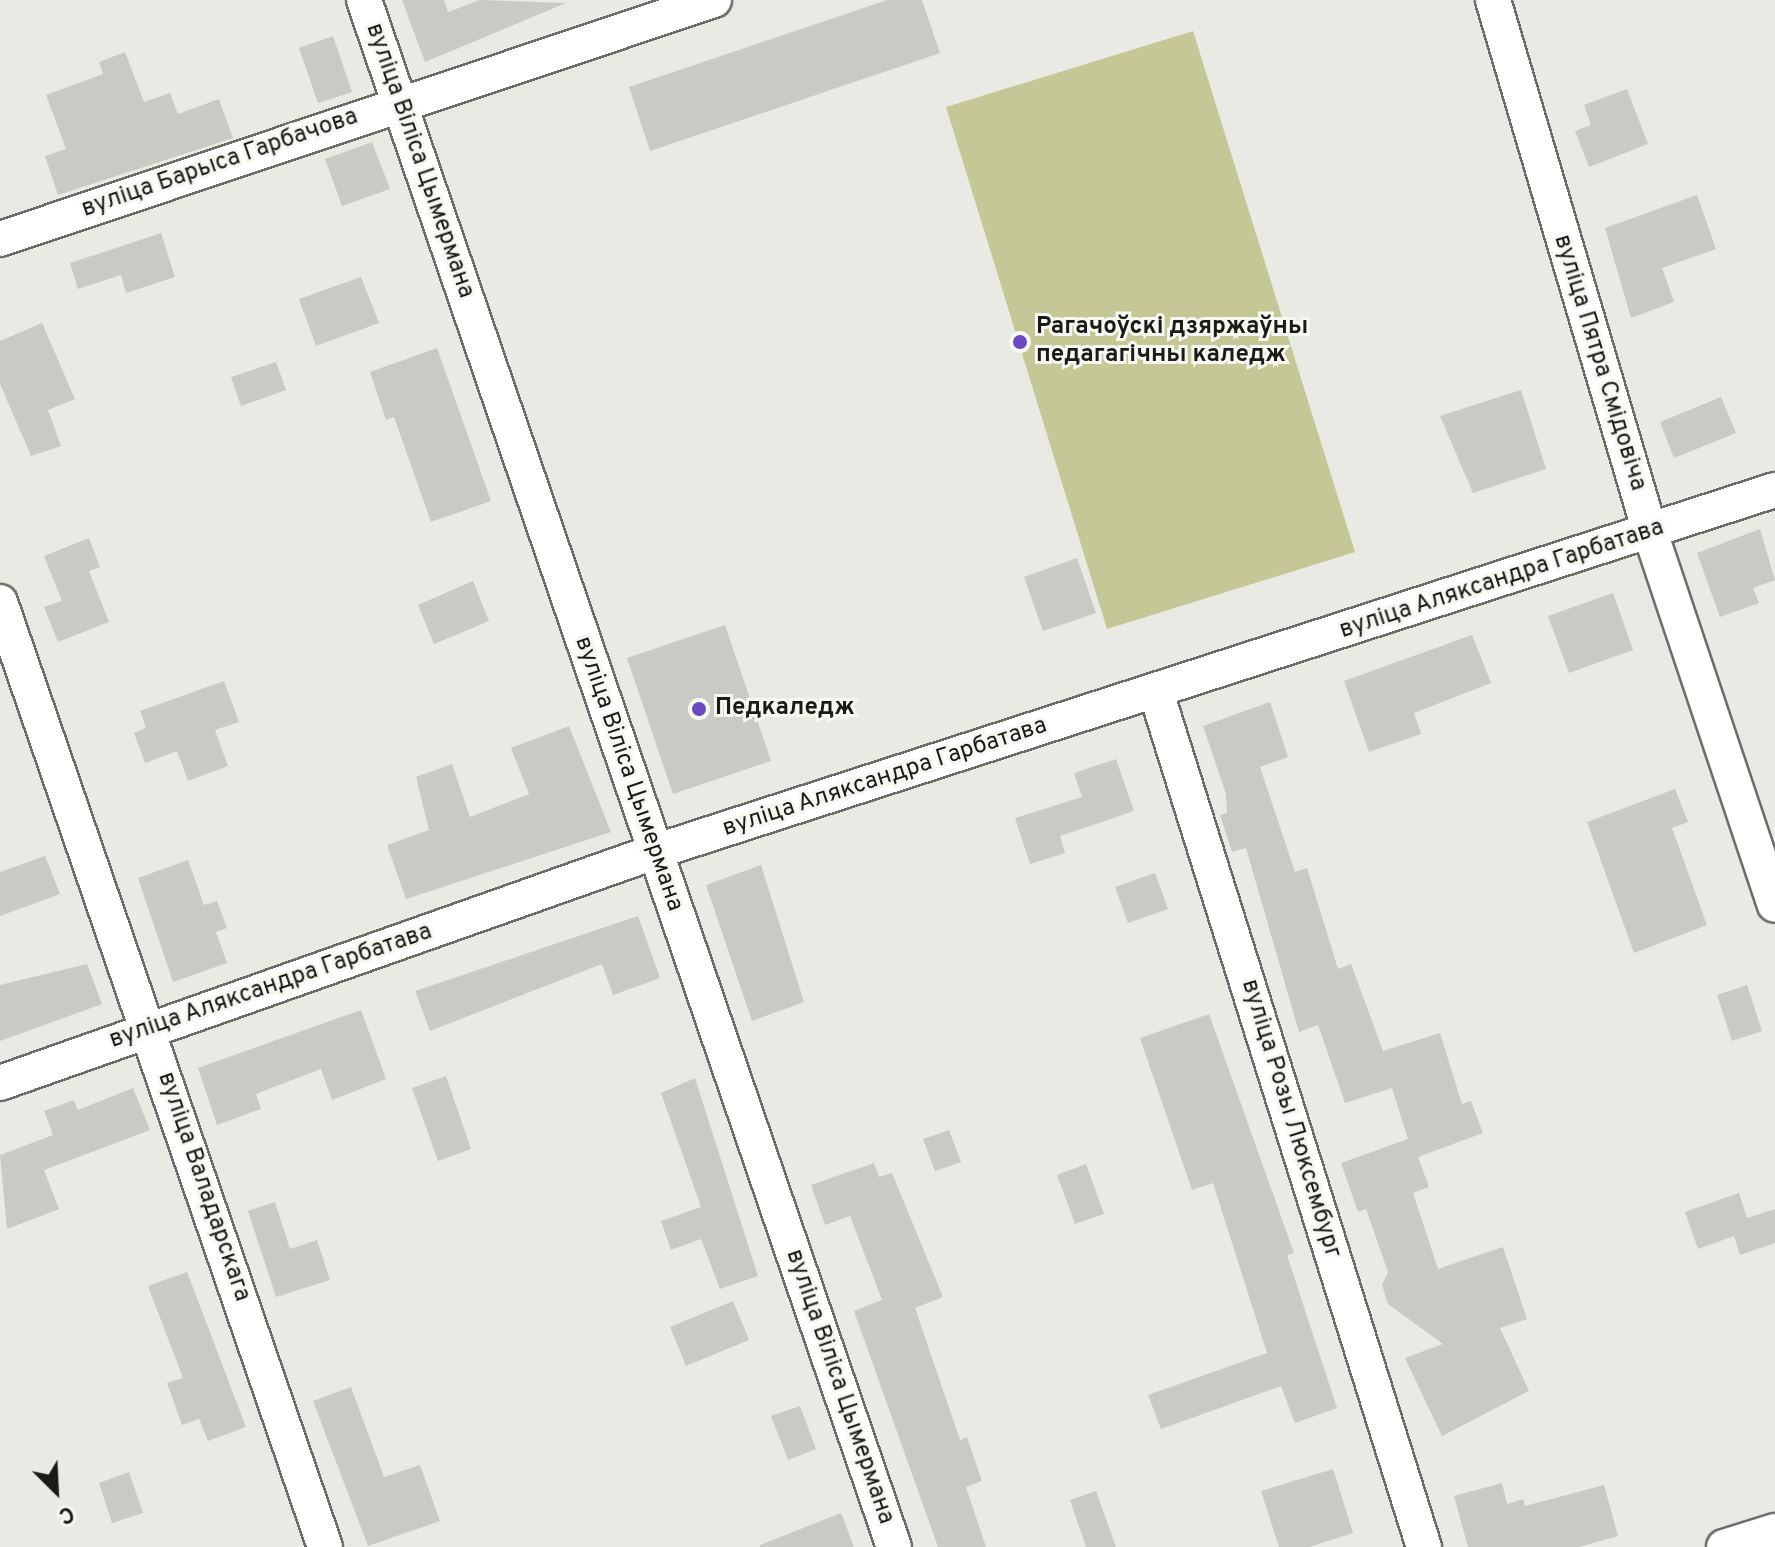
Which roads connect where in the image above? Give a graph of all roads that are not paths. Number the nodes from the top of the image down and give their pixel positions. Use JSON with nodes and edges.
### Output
{"nodes":[{"id":1,"x":364,"y":0,"type":"edge"},
{"id":2,"x":714,"y":0,"type":"edge"},
{"id":3,"x":1493,"y":0,"type":"edge"},
{"id":4,"x":400,"y":103,"type":"junction"},
{"id":5,"x":0,"y":239,"type":"edge"},
{"id":6,"x":1775,"y":490,"type":"edge"},
{"id":7,"x":1650,"y":532,"type":"junction"},
{"id":8,"x":0,"y":602,"type":"edge"},
{"id":9,"x":1156,"y":692,"type":"junction"},
{"id":10,"x":654,"y":852,"type":"junction"},
{"id":11,"x":1775,"y":905,"type":"edge"},
{"id":12,"x":150,"y":1030,"type":"junction"},
{"id":13,"x":0,"y":1083,"type":"edge"},
{"id":14,"x":1775,"y":1531,"type":"edge"},
{"id":15,"x":325,"y":1547,"type":"edge"},
{"id":16,"x":894,"y":1547,"type":"edge"},
{"id":17,"x":1424,"y":1547,"type":"edge"},
{"id":18,"x":1724,"y":1547,"type":"edge"}],
"edges":[{"from":1,"to":4,"type":"street","name":"вуліца Віліса Цымермана"},
{"from":2,"to":4,"type":"street","name":"вуліца Барыса Гарбачова"},
{"from":3,"to":7,"type":"street","name":"вуліца Пятра Смідовіча"},
{"from":4,"to":5,"type":"street","name":"вуліца Барыса Гарбачова"},
{"from":4,"to":10,"type":"street","name":"вуліца Віліса Цымермана"},
{"from":6,"to":7,"type":"street","name":"вуліца Аляксандра Гарбатава"},
{"from":7,"to":9,"type":"street","name":"вуліца Аляксандра Гарбатава"},
{"from":7,"to":11,"type":"street","name":"вуліца Пятра Смідовіча"},
{"from":8,"to":12,"type":"street","name":"вуліца Валадарскага"},
{"from":9,"to":10,"type":"street","name":"вуліца Аляксандра Гарбатава"},
{"from":9,"to":17,"type":"street","name":"вуліца Розы Люксембург"},
{"from":10,"to":12,"type":"street","name":"вуліца Аляксандра Гарбатава"},
{"from":10,"to":16,"type":"street","name":"вуліца Віліса Цымермана"},
{"from":12,"to":13,"type":"street","name":"вуліца Аляксандра Гарбатава"},
{"from":12,"to":15,"type":"street","name":"вуліца Валадарскага"},
{"from":14,"to":18,"type":"street"}]}
